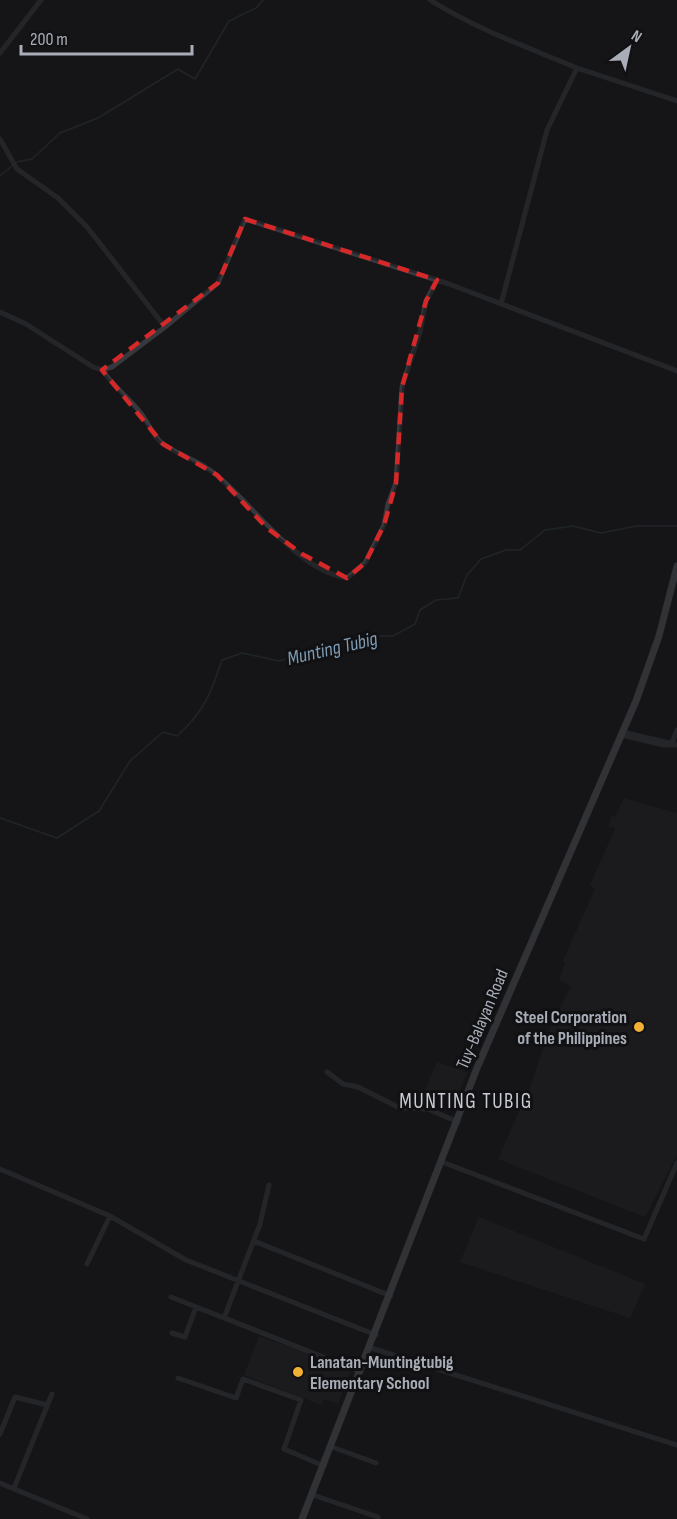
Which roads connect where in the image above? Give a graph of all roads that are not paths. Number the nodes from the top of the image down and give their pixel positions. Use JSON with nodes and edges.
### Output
{"nodes":[{"id":1,"x":41,"y":0,"type":"edge"},
{"id":2,"x":430,"y":0,"type":"edge"},
{"id":3,"x":0,"y":53,"type":"edge"},
{"id":4,"x":577,"y":68,"type":"junction"},
{"id":5,"x":677,"y":101,"type":"edge"},
{"id":6,"x":0,"y":139,"type":"edge"},
{"id":7,"x":437,"y":280,"type":"junction"},
{"id":8,"x":501,"y":304,"type":"junction"},
{"id":9,"x":0,"y":312,"type":"edge"},
{"id":10,"x":165,"y":327,"type":"junction"},
{"id":11,"x":102,"y":370,"type":"junction"},
{"id":12,"x":677,"y":371,"type":"edge"},
{"id":13,"x":677,"y":566,"type":"edge"},
{"id":14,"x":677,"y":730,"type":"edge"},
{"id":15,"x":622,"y":733,"type":"junction"},
{"id":16,"x":674,"y":744,"type":"edge"},
{"id":17,"x":327,"y":1072,"type":"dead end"},
{"id":18,"x":458,"y":1122,"type":"junction"},
{"id":19,"x":442,"y":1162,"type":"junction"},
{"id":20,"x":677,"y":1163,"type":"edge"},
{"id":21,"x":0,"y":1169,"type":"edge"},
{"id":22,"x":269,"y":1185,"type":"dead end"},
{"id":23,"x":110,"y":1216,"type":"junction"},
{"id":24,"x":254,"y":1241,"type":"junction"},
{"id":25,"x":87,"y":1264,"type":"dead end"},
{"id":26,"x":240,"y":1280,"type":"junction"},
{"id":27,"x":391,"y":1296,"type":"junction"},
{"id":28,"x":171,"y":1297,"type":"dead end"},
{"id":29,"x":196,"y":1307,"type":"junction"},
{"id":30,"x":224,"y":1318,"type":"junction"},
{"id":31,"x":172,"y":1333,"type":"dead end"},
{"id":32,"x":376,"y":1335,"type":"junction"},
{"id":33,"x":371,"y":1348,"type":"junction"},
{"id":34,"x":361,"y":1372,"type":"junction"},
{"id":35,"x":178,"y":1378,"type":"dead end"},
{"id":36,"x":52,"y":1394,"type":"dead end"},
{"id":37,"x":47,"y":1405,"type":"junction"},
{"id":38,"x":0,"y":1434,"type":"edge"},
{"id":39,"x":677,"y":1445,"type":"edge"},
{"id":40,"x":332,"y":1447,"type":"junction"},
{"id":41,"x":376,"y":1463,"type":"dead end"},
{"id":42,"x":324,"y":1466,"type":"junction"},
{"id":43,"x":0,"y":1482,"type":"edge"},
{"id":44,"x":14,"y":1488,"type":"junction"},
{"id":45,"x":313,"y":1495,"type":"junction"},
{"id":46,"x":378,"y":1517,"type":"dead end"},
{"id":47,"x":87,"y":1519,"type":"edge"},
{"id":48,"x":302,"y":1519,"type":"edge"}],
"edges":[{"from":1,"to":3,"type":"street"},
{"from":2,"to":4,"type":"street"},
{"from":4,"to":5,"type":"street"},
{"from":4,"to":8,"type":"street"},
{"from":6,"to":10,"type":"street"},
{"from":7,"to":8,"type":"street"},
{"from":7,"to":10,"type":"street"},
{"from":7,"to":11,"type":"street"},
{"from":8,"to":12,"type":"street"},
{"from":9,"to":11,"type":"street"},
{"from":10,"to":11,"type":"street"},
{"from":13,"to":15,"type":"main road","name":"Tuy-Balayan Road"},
{"from":14,"to":16,"type":"street"},
{"from":15,"to":16,"type":"street"},
{"from":15,"to":18,"type":"main road","name":"Tuy-Balayan Road"},
{"from":17,"to":18,"type":"street"},
{"from":18,"to":19,"type":"main road","name":"Tuy-Balayan Road"},
{"from":19,"to":20,"type":"street"},
{"from":19,"to":27,"type":"main road","name":"Tuy-Balayan Road"},
{"from":21,"to":23,"type":"street"},
{"from":22,"to":24,"type":"street"},
{"from":23,"to":25,"type":"street"},
{"from":23,"to":26,"type":"street"},
{"from":24,"to":26,"type":"street"},
{"from":24,"to":27,"type":"street"},
{"from":26,"to":30,"type":"street"},
{"from":26,"to":32,"type":"street"},
{"from":27,"to":32,"type":"main road","name":"Tuy-Balayan Road"},
{"from":28,"to":29,"type":"street"},
{"from":29,"to":30,"type":"street"},
{"from":29,"to":31,"type":"street"},
{"from":30,"to":34,"type":"street"},
{"from":32,"to":33,"type":"main road","name":"Tuy-Balayan Road"},
{"from":33,"to":34,"type":"main road","name":"Tuy-Balayan Road"},
{"from":33,"to":39,"type":"street"},
{"from":34,"to":40,"type":"main road","name":"Tuy-Balayan Road"},
{"from":35,"to":42,"type":"street"},
{"from":36,"to":37,"type":"street"},
{"from":37,"to":38,"type":"street"},
{"from":37,"to":44,"type":"street"},
{"from":40,"to":41,"type":"street"},
{"from":40,"to":42,"type":"main road","name":"Tuy-Balayan Road"},
{"from":42,"to":45,"type":"main road","name":"Tuy-Balayan Road"},
{"from":43,"to":44,"type":"street"},
{"from":44,"to":47,"type":"street"},
{"from":45,"to":46,"type":"street"},
{"from":45,"to":48,"type":"main road","name":"Tuy-Balayan Road"}]}
